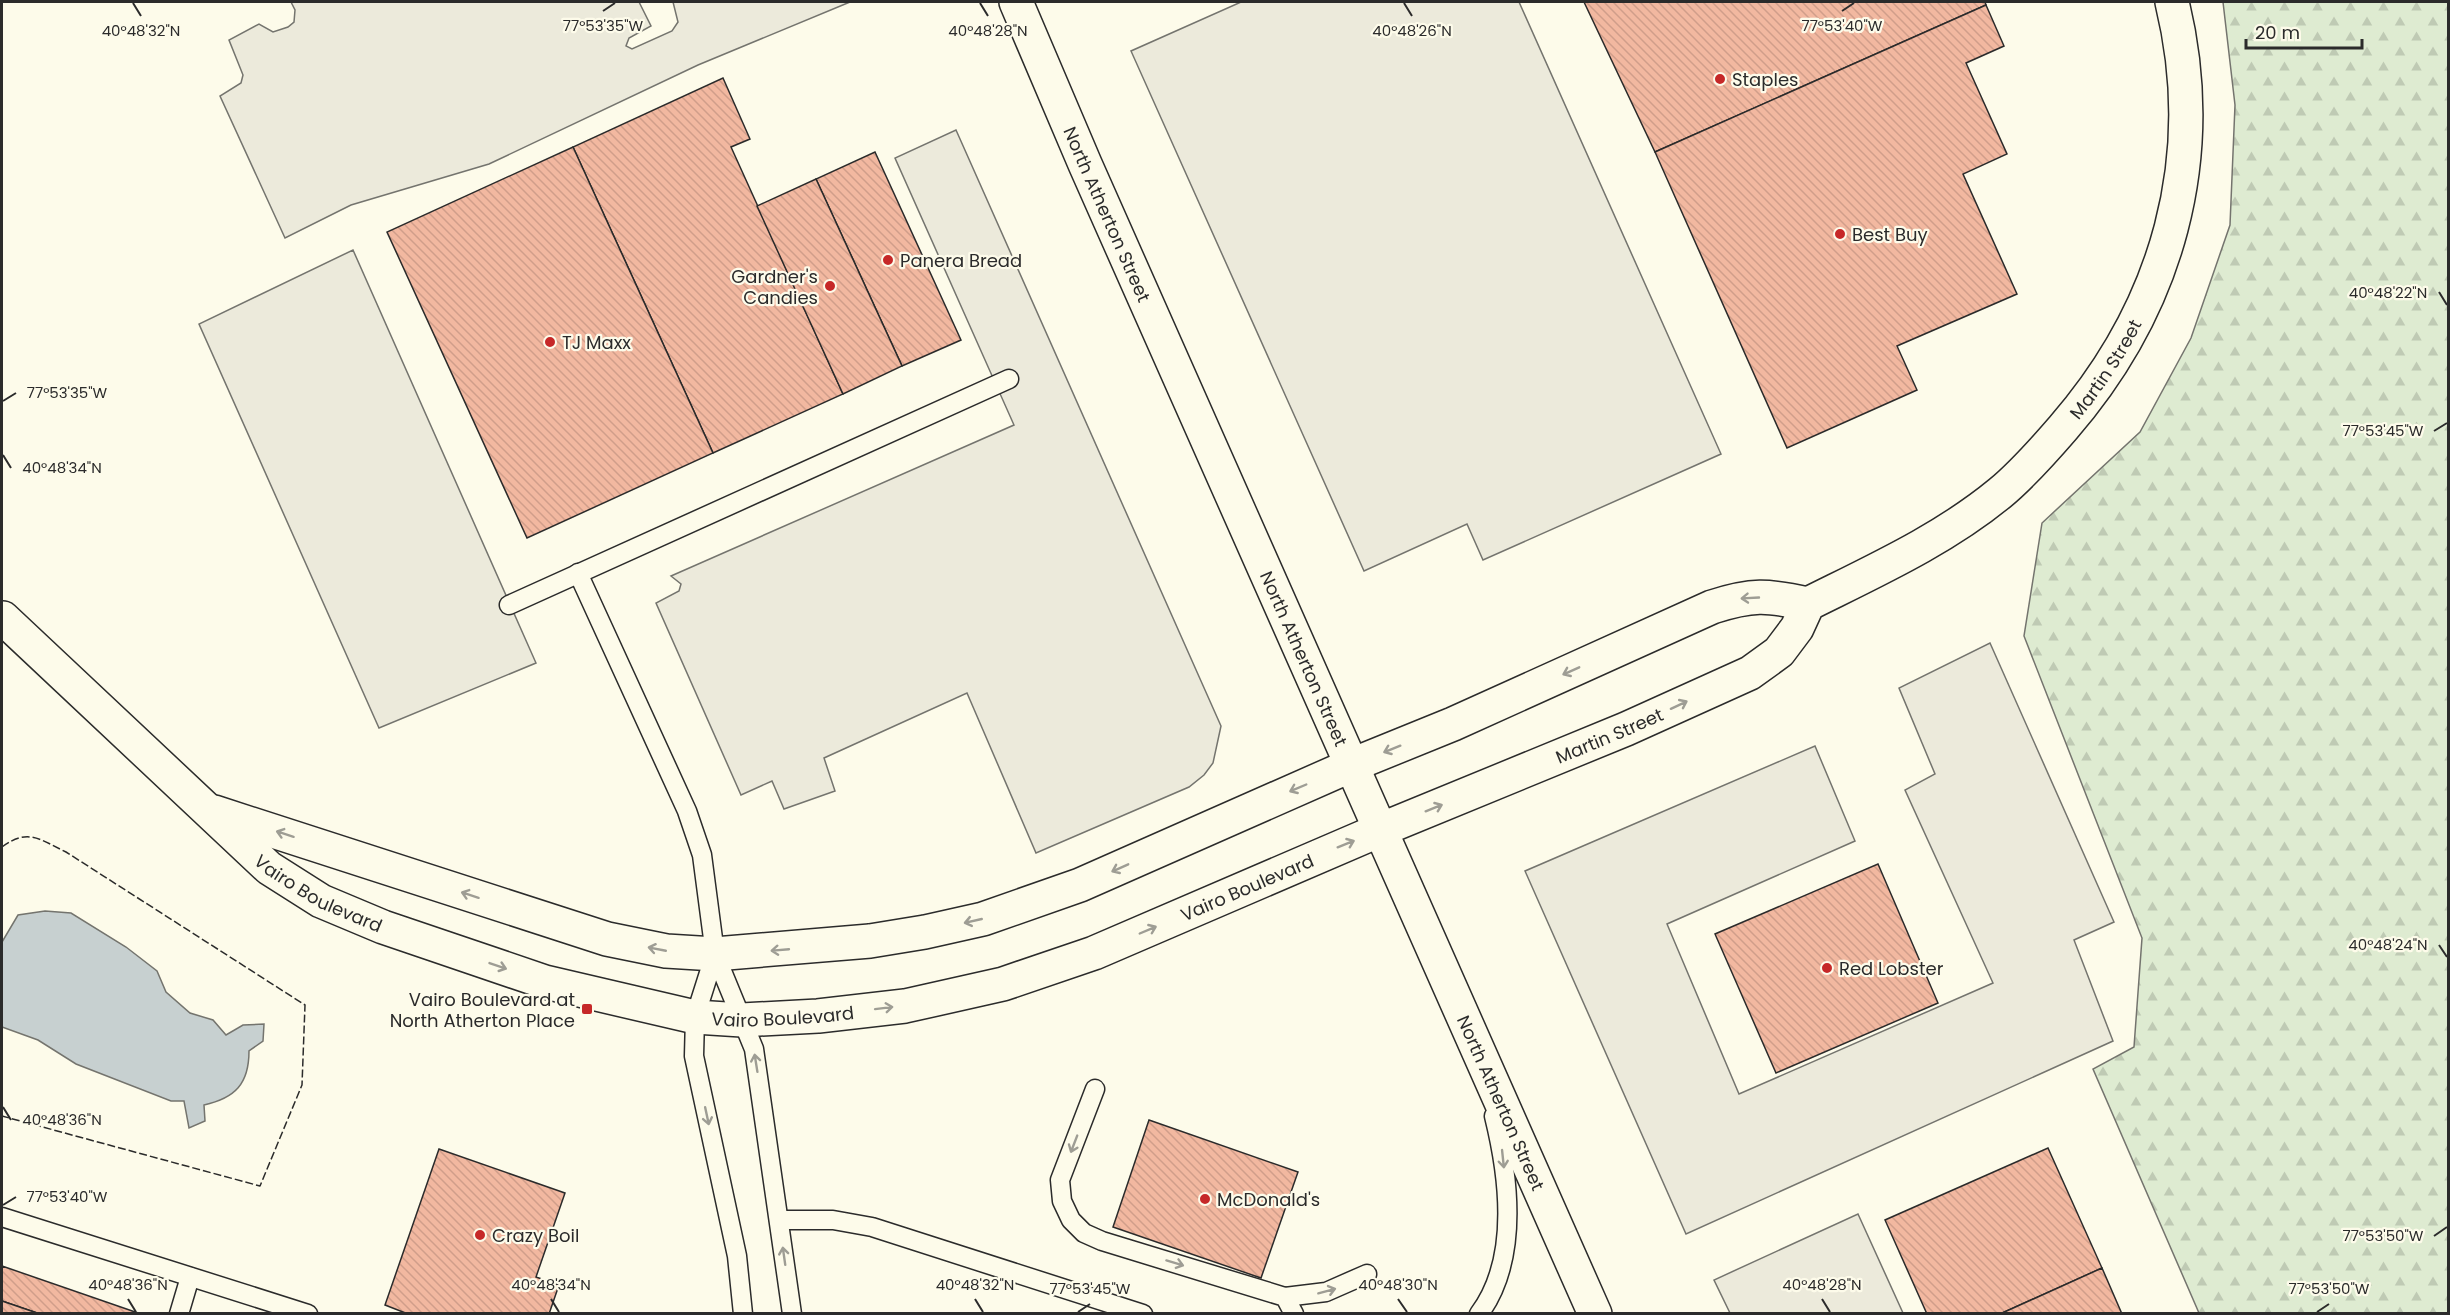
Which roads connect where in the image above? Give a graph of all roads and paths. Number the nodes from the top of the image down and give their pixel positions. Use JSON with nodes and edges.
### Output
{"nodes":[{"id":1,"x":1016,"y":2,"type":"edge"},
{"id":2,"x":2172,"y":2,"type":"edge"},
{"id":3,"x":1009,"y":379,"type":"dead end"},
{"id":4,"x":578,"y":573,"type":"junction"},
{"id":5,"x":1808,"y":604,"type":"junction"},
{"id":6,"x":509,"y":605,"type":"dead end"},
{"id":7,"x":2,"y":619,"type":"edge"},
{"id":8,"x":1352,"y":765,"type":"junction"},
{"id":9,"x":204,"y":808,"type":"junction"},
{"id":10,"x":1380,"y":830,"type":"junction"},
{"id":11,"x":715,"y":954,"type":"junction"},
{"id":12,"x":696,"y":1017,"type":"junction"},
{"id":13,"x":742,"y":1020,"type":"junction"},
{"id":14,"x":1475,"y":1041,"type":"junction"},
{"id":15,"x":1095,"y":1089,"type":"dead end"},
{"id":16,"x":2,"y":1217,"type":"edge"},
{"id":17,"x":779,"y":1220,"type":"junction"},
{"id":18,"x":1367,"y":1274,"type":"dead end"},
{"id":19,"x":190,"y":1277,"type":"junction"},
{"id":20,"x":1285,"y":1297,"type":"junction"},
{"id":21,"x":179,"y":1314,"type":"edge"},
{"id":22,"x":308,"y":1314,"type":"edge"},
{"id":23,"x":743,"y":1314,"type":"edge"},
{"id":24,"x":792,"y":1314,"type":"edge"},
{"id":25,"x":1143,"y":1314,"type":"edge"},
{"id":26,"x":1294,"y":1314,"type":"edge"},
{"id":27,"x":1479,"y":1314,"type":"edge"},
{"id":28,"x":1595,"y":1314,"type":"edge"}],
"edges":[{"from":1,"to":8,"type":"main road","name":"North Atherton Street"},
{"from":2,"to":5,"type":"main road","name":"Martin Street"},
{"from":3,"to":4,"type":"lane"},
{"from":4,"to":6,"type":"lane"},
{"from":4,"to":11,"type":"lane"},
{"from":5,"to":8,"type":"main road","one_way":true},
{"from":10,"to":5,"type":"main road","name":"Martin Street","one_way":true},
{"from":7,"to":9,"type":"main road","name":"Vairo Boulevard"},
{"from":8,"to":10,"type":"main road","name":"North Atherton Street"},
{"from":8,"to":11,"type":"main road","name":"Vairo Boulevard","one_way":true},
{"from":11,"to":9,"type":"main road","name":"Vairo Boulevard","one_way":true},
{"from":9,"to":12,"type":"main road","name":"Vairo Boulevard","one_way":true},
{"from":13,"to":10,"type":"main road","name":"Vairo Boulevard","one_way":true},
{"from":10,"to":14,"type":"main road","name":"North Atherton Street"},
{"from":11,"to":12,"type":"lane"},
{"from":11,"to":13,"type":"lane"},
{"from":12,"to":13,"type":"main road","name":"Vairo Boulevard"},
{"from":12,"to":23,"type":"lane","one_way":true},
{"from":17,"to":13,"type":"lane","one_way":true},
{"from":14,"to":27,"type":"lane","one_way":true},
{"from":14,"to":28,"type":"main road","name":"North Atherton Street"},
{"from":15,"to":20,"type":"lane","one_way":true},
{"from":16,"to":19,"type":"lane"},
{"from":24,"to":17,"type":"lane","one_way":true},
{"from":17,"to":25,"type":"lane"},
{"from":20,"to":18,"type":"lane","one_way":true},
{"from":19,"to":21,"type":"lane"},
{"from":19,"to":22,"type":"lane"},
{"from":20,"to":26,"type":"lane"}]}
